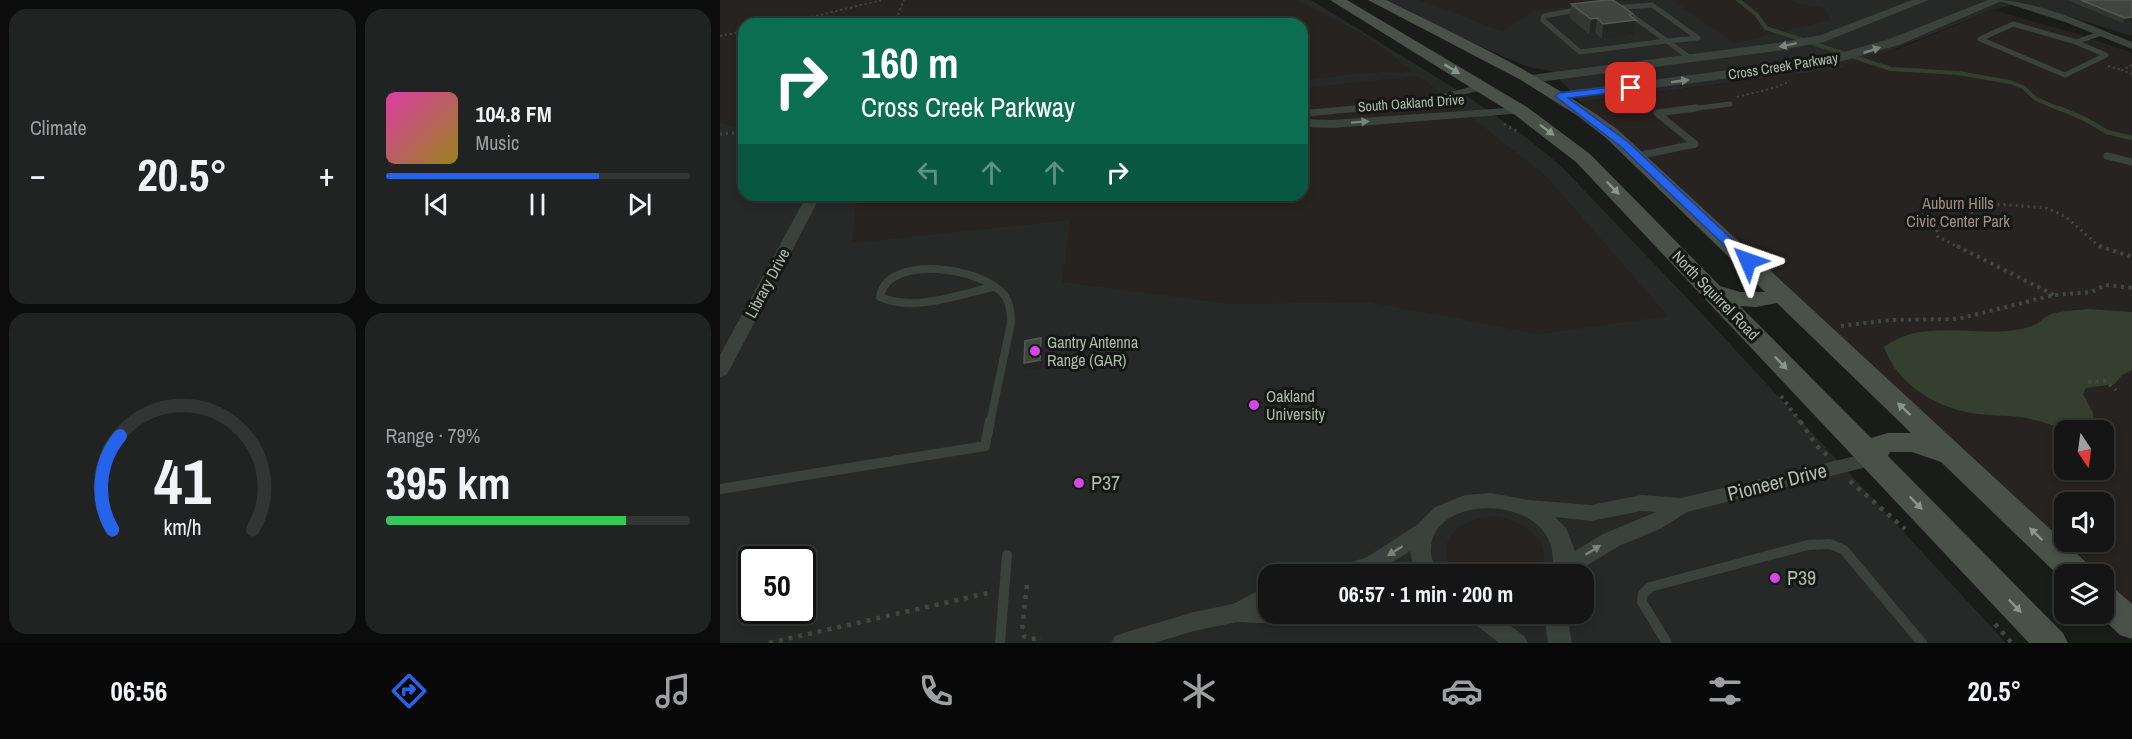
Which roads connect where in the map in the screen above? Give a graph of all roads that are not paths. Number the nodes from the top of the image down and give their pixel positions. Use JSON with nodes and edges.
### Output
{"nodes":[{"id":1,"x":1337,"y":0,"type":"edge"},
{"id":2,"x":1375,"y":0,"type":"edge"},
{"id":3,"x":1923,"y":0,"type":"edge"},
{"id":4,"x":1970,"y":0,"type":"edge"},
{"id":5,"x":1995,"y":2,"type":"edge"},
{"id":6,"x":1611,"y":7,"type":"edge"},
{"id":7,"x":1591,"y":8,"type":"edge"},
{"id":8,"x":1621,"y":9,"type":"junction"},
{"id":9,"x":1423,"y":24,"type":"junction"},
{"id":10,"x":1384,"y":28,"type":"junction"},
{"id":11,"x":2084,"y":28,"type":"junction"},
{"id":12,"x":2099,"y":34,"type":"junction"},
{"id":13,"x":1667,"y":41,"type":"junction"},
{"id":14,"x":2076,"y":42,"type":"junction"},
{"id":15,"x":2132,"y":46,"type":"edge"},
{"id":16,"x":1690,"y":58,"type":"junction"},
{"id":17,"x":1532,"y":79,"type":"junction"},
{"id":18,"x":1485,"y":89,"type":"junction"},
{"id":19,"x":1559,"y":96,"type":"junction"},
{"id":20,"x":1730,"y":104,"type":"road end"},
{"id":21,"x":1521,"y":111,"type":"junction"},
{"id":22,"x":1308,"y":113,"type":"edge"},
{"id":23,"x":1308,"y":123,"type":"edge"},
{"id":24,"x":1637,"y":156,"type":"junction"},
{"id":25,"x":2107,"y":156,"type":"dead end"},
{"id":26,"x":2132,"y":162,"type":"edge"},
{"id":27,"x":811,"y":201,"type":"edge"},
{"id":28,"x":992,"y":287,"type":"junction"},
{"id":29,"x":1712,"y":290,"type":"junction"},
{"id":30,"x":1782,"y":293,"type":"junction"},
{"id":31,"x":720,"y":371,"type":"edge"},
{"id":32,"x":1872,"y":459,"type":"junction"},
{"id":33,"x":1962,"y":463,"type":"junction"},
{"id":34,"x":720,"y":489,"type":"edge"},
{"id":35,"x":1524,"y":506,"type":"junction"},
{"id":36,"x":1681,"y":506,"type":"junction"},
{"id":37,"x":1427,"y":529,"type":"junction"},
{"id":38,"x":1007,"y":555,"type":"dead end"},
{"id":39,"x":1372,"y":564,"type":"edge"},
{"id":40,"x":1422,"y":564,"type":"edge"},
{"id":41,"x":1563,"y":564,"type":"edge"},
{"id":42,"x":1575,"y":564,"type":"edge"},
{"id":43,"x":2068,"y":564,"type":"edge"},
{"id":44,"x":1258,"y":601,"type":"edge"},
{"id":45,"x":2114,"y":609,"type":"edge"},
{"id":46,"x":1239,"y":612,"type":"junction"},
{"id":47,"x":1258,"y":614,"type":"edge"},
{"id":48,"x":1492,"y":624,"type":"edge"},
{"id":49,"x":1557,"y":624,"type":"edge"},
{"id":50,"x":2132,"y":626,"type":"edge"},
{"id":51,"x":1000,"y":643,"type":"edge"},
{"id":52,"x":1123,"y":643,"type":"edge"},
{"id":53,"x":1516,"y":643,"type":"edge"},
{"id":54,"x":1560,"y":643,"type":"edge"},
{"id":55,"x":1667,"y":643,"type":"edge"},
{"id":56,"x":1922,"y":643,"type":"edge"},
{"id":57,"x":2051,"y":643,"type":"edge"}],
"edges":[{"from":1,"to":10,"type":"main road","name":"North Squirrel Road"},
{"from":2,"to":9,"type":"main road"},
{"from":3,"to":16,"type":"street","name":"Cross Creek Parkway","one_way":true},
{"from":4,"to":5,"type":"street"},
{"from":5,"to":11,"type":"street"},
{"from":5,"to":11,"type":"street"},
{"from":19,"to":5,"type":"street","name":"Cross Creek Parkway","one_way":true},
{"from":6,"to":8,"type":"lane"},
{"from":7,"to":13,"type":"lane"},
{"from":8,"to":13,"type":"lane"},
{"from":8,"to":13,"type":"lane"},
{"from":9,"to":10,"type":"main road"},
{"from":9,"to":17,"type":"main road"},
{"from":10,"to":18,"type":"main road","name":"North Squirrel Road","one_way":true},
{"from":11,"to":12,"type":"street"},
{"from":12,"to":14,"type":"lane"},
{"from":12,"to":15,"type":"street"},
{"from":13,"to":16,"type":"lane"},
{"from":14,"to":14,"type":"lane"},
{"from":16,"to":17,"type":"street","name":"Cross Creek Parkway"},
{"from":17,"to":19,"type":"main road"},
{"from":18,"to":19,"type":"main road"},
{"from":18,"to":21,"type":"main road","name":"North Squirrel Road"},
{"from":18,"to":22,"type":"street","name":"South Oakland Drive"},
{"from":19,"to":24,"type":"main road"},
{"from":20,"to":24,"type":"lane"},
{"from":23,"to":21,"type":"street","name":"South Oakland Drive","one_way":true},
{"from":21,"to":29,"type":"main road","name":"North Squirrel Road","one_way":true},
{"from":24,"to":30,"type":"main road"},
{"from":25,"to":26,"type":"lane"},
{"from":27,"to":31,"type":"street","name":"Library Drive"},
{"from":28,"to":28,"type":"lane"},
{"from":28,"to":34,"type":"lane"},
{"from":29,"to":30,"type":"main road"},
{"from":29,"to":32,"type":"main road","name":"North Squirrel Road","one_way":true},
{"from":33,"to":30,"type":"main road","one_way":true},
{"from":32,"to":33,"type":"main road"},
{"from":32,"to":36,"type":"street","name":"Pioneer Drive"},
{"from":32,"to":57,"type":"main road","name":"North Squirrel Road","one_way":true},
{"from":43,"to":33,"type":"main road","one_way":true},
{"from":35,"to":36,"type":"street","name":"Pioneer Drive"},
{"from":35,"to":37,"type":"street","name":"Pioneer Drive"},
{"from":35,"to":41,"type":"street"},
{"from":42,"to":36,"type":"street","name":"Pioneer Drive","one_way":true},
{"from":37,"to":39,"type":"street","one_way":true},
{"from":37,"to":40,"type":"street"},
{"from":38,"to":51,"type":"lane"},
{"from":44,"to":46,"type":"street"},
{"from":45,"to":50,"type":"main road"},
{"from":46,"to":47,"type":"street"},
{"from":46,"to":52,"type":"street"},
{"from":48,"to":53,"type":"street"},
{"from":49,"to":54,"type":"street"},
{"from":55,"to":56,"type":"lane"}]}
